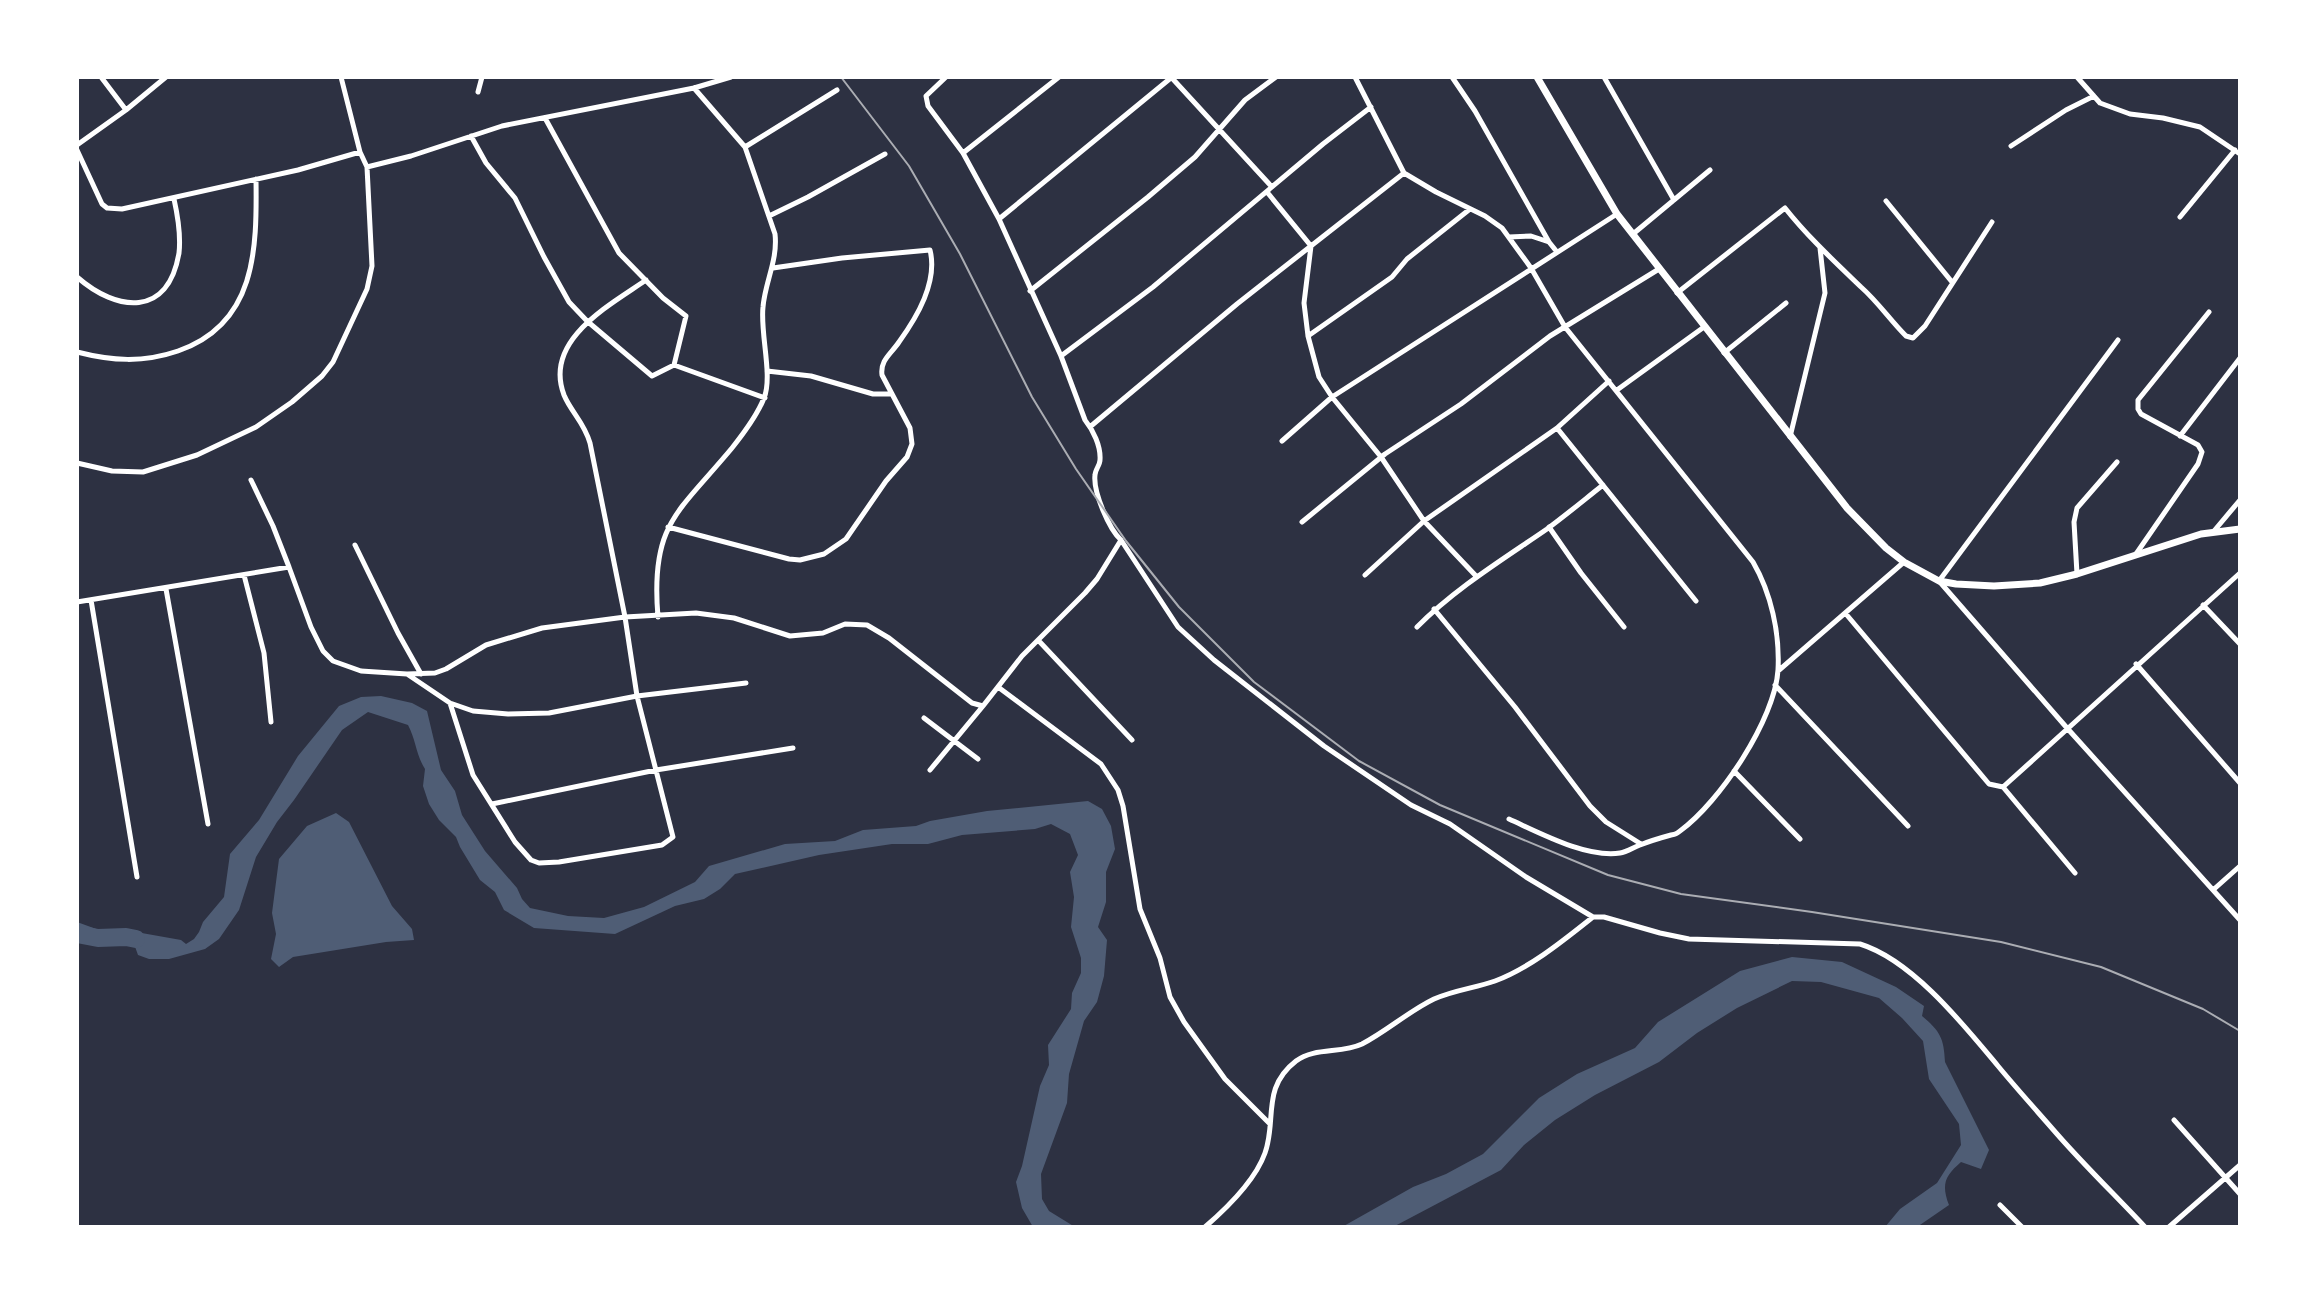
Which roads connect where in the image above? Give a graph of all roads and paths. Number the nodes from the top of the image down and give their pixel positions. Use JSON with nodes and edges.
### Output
{"nodes":[{"id":1,"x":101,"y":77,"type":"edge"},
{"id":2,"x":166,"y":77,"type":"edge"},
{"id":3,"x":341,"y":77,"type":"edge"},
{"id":4,"x":482,"y":77,"type":"edge"},
{"id":5,"x":731,"y":77,"type":"edge"},
{"id":6,"x":946,"y":77,"type":"edge"},
{"id":7,"x":1059,"y":77,"type":"edge"},
{"id":8,"x":1172,"y":77,"type":"edge"},
{"id":9,"x":1276,"y":77,"type":"edge"},
{"id":10,"x":1355,"y":77,"type":"edge"},
{"id":11,"x":1452,"y":77,"type":"edge"},
{"id":12,"x":1537,"y":77,"type":"edge"},
{"id":13,"x":1604,"y":77,"type":"edge"},
{"id":14,"x":2077,"y":77,"type":"edge"},
{"id":15,"x":694,"y":88,"type":"junction"},
{"id":16,"x":837,"y":90,"type":"dead end"},
{"id":17,"x":478,"y":92,"type":"dead end"},
{"id":18,"x":2094,"y":96,"type":"junction"},
{"id":19,"x":1371,"y":107,"type":"junction"},
{"id":20,"x":126,"y":110,"type":"junction"},
{"id":21,"x":545,"y":118,"type":"junction"},
{"id":22,"x":1219,"y":131,"type":"junction"},
{"id":23,"x":471,"y":136,"type":"junction"},
{"id":24,"x":2011,"y":146,"type":"dead end"},
{"id":25,"x":77,"y":147,"type":"edge"},
{"id":26,"x":745,"y":147,"type":"junction"},
{"id":27,"x":360,"y":152,"type":"junction"},
{"id":28,"x":2238,"y":152,"type":"edge"},
{"id":29,"x":963,"y":153,"type":"junction"},
{"id":30,"x":885,"y":154,"type":"dead end"},
{"id":31,"x":367,"y":167,"type":"junction"},
{"id":32,"x":1710,"y":170,"type":"dead end"},
{"id":33,"x":1404,"y":173,"type":"junction"},
{"id":34,"x":256,"y":179,"type":"junction"},
{"id":35,"x":1269,"y":189,"type":"junction"},
{"id":36,"x":174,"y":199,"type":"junction"},
{"id":37,"x":1674,"y":200,"type":"junction"},
{"id":38,"x":1886,"y":201,"type":"dead end"},
{"id":39,"x":1470,"y":209,"type":"junction"},
{"id":40,"x":1617,"y":214,"type":"junction"},
{"id":41,"x":769,"y":216,"type":"junction"},
{"id":42,"x":2180,"y":217,"type":"dead end"},
{"id":43,"x":999,"y":219,"type":"junction"},
{"id":44,"x":1992,"y":222,"type":"dead end"},
{"id":45,"x":1633,"y":234,"type":"junction"},
{"id":46,"x":1509,"y":237,"type":"junction"},
{"id":47,"x":1549,"y":242,"type":"junction"},
{"id":48,"x":1311,"y":246,"type":"junction"},
{"id":49,"x":1820,"y":248,"type":"junction"},
{"id":50,"x":1557,"y":252,"type":"junction"},
{"id":51,"x":773,"y":268,"type":"junction"},
{"id":52,"x":1531,"y":268,"type":"junction"},
{"id":53,"x":1659,"y":268,"type":"junction"},
{"id":54,"x":77,"y":277,"type":"edge"},
{"id":55,"x":646,"y":280,"type":"junction"},
{"id":56,"x":1952,"y":282,"type":"junction"},
{"id":57,"x":1030,"y":291,"type":"junction"},
{"id":58,"x":1677,"y":293,"type":"junction"},
{"id":59,"x":1786,"y":303,"type":"dead end"},
{"id":60,"x":2209,"y":312,"type":"dead end"},
{"id":61,"x":587,"y":321,"type":"junction"},
{"id":62,"x":1565,"y":327,"type":"junction"},
{"id":63,"x":1704,"y":327,"type":"junction"},
{"id":64,"x":1308,"y":337,"type":"junction"},
{"id":65,"x":2118,"y":340,"type":"dead end"},
{"id":66,"x":77,"y":352,"type":"edge"},
{"id":67,"x":1724,"y":353,"type":"junction"},
{"id":68,"x":1061,"y":356,"type":"junction"},
{"id":69,"x":2240,"y":358,"type":"edge"},
{"id":70,"x":674,"y":365,"type":"junction"},
{"id":71,"x":767,"y":371,"type":"junction"},
{"id":72,"x":1609,"y":381,"type":"junction"},
{"id":73,"x":1617,"y":390,"type":"junction"},
{"id":74,"x":892,"y":394,"type":"junction"},
{"id":75,"x":1332,"y":397,"type":"junction"},
{"id":76,"x":765,"y":398,"type":"junction"},
{"id":77,"x":1091,"y":426,"type":"junction"},
{"id":78,"x":1557,"y":428,"type":"junction"},
{"id":79,"x":2180,"y":436,"type":"junction"},
{"id":80,"x":1790,"y":437,"type":"junction"},
{"id":81,"x":1282,"y":441,"type":"dead end"},
{"id":82,"x":1381,"y":457,"type":"junction"},
{"id":83,"x":2117,"y":462,"type":"dead end"},
{"id":84,"x":77,"y":463,"type":"edge"},
{"id":85,"x":251,"y":480,"type":"dead end"},
{"id":86,"x":1602,"y":485,"type":"junction"},
{"id":87,"x":2240,"y":500,"type":"edge"},
{"id":88,"x":1424,"y":521,"type":"junction"},
{"id":89,"x":1302,"y":523,"type":"dead end"},
{"id":90,"x":668,"y":527,"type":"junction"},
{"id":91,"x":1549,"y":527,"type":"junction"},
{"id":92,"x":2240,"y":529,"type":"edge"},
{"id":93,"x":2214,"y":531,"type":"junction"},
{"id":94,"x":1121,"y":540,"type":"junction"},
{"id":95,"x":355,"y":545,"type":"dead end"},
{"id":96,"x":2136,"y":554,"type":"junction"},
{"id":97,"x":1904,"y":562,"type":"junction"},
{"id":98,"x":289,"y":567,"type":"junction"},
{"id":99,"x":2240,"y":573,"type":"edge"},
{"id":100,"x":244,"y":575,"type":"junction"},
{"id":101,"x":1365,"y":575,"type":"dead end"},
{"id":102,"x":2077,"y":575,"type":"junction"},
{"id":103,"x":1476,"y":576,"type":"junction"},
{"id":104,"x":1939,"y":581,"type":"junction"},
{"id":105,"x":166,"y":589,"type":"junction"},
{"id":106,"x":91,"y":600,"type":"junction"},
{"id":107,"x":1696,"y":601,"type":"dead end"},
{"id":108,"x":77,"y":602,"type":"edge"},
{"id":109,"x":2203,"y":605,"type":"junction"},
{"id":110,"x":1434,"y":609,"type":"junction"},
{"id":111,"x":1846,"y":614,"type":"junction"},
{"id":112,"x":625,"y":617,"type":"junction"},
{"id":113,"x":658,"y":617,"type":"junction"},
{"id":114,"x":1417,"y":627,"type":"dead end"},
{"id":115,"x":1624,"y":627,"type":"dead end"},
{"id":116,"x":1038,"y":640,"type":"junction"},
{"id":117,"x":2240,"y":644,"type":"edge"},
{"id":118,"x":2136,"y":664,"type":"junction"},
{"id":119,"x":1778,"y":671,"type":"junction"},
{"id":120,"x":407,"y":674,"type":"junction"},
{"id":121,"x":421,"y":674,"type":"junction"},
{"id":122,"x":746,"y":683,"type":"dead end"},
{"id":123,"x":1775,"y":685,"type":"junction"},
{"id":124,"x":998,"y":687,"type":"junction"},
{"id":125,"x":637,"y":696,"type":"junction"},
{"id":126,"x":450,"y":703,"type":"junction"},
{"id":127,"x":983,"y":706,"type":"junction"},
{"id":128,"x":924,"y":718,"type":"dead end"},
{"id":129,"x":271,"y":722,"type":"dead end"},
{"id":130,"x":2067,"y":728,"type":"junction"},
{"id":131,"x":954,"y":739,"type":"junction"},
{"id":132,"x":1132,"y":740,"type":"dead end"},
{"id":133,"x":793,"y":748,"type":"dead end"},
{"id":134,"x":978,"y":759,"type":"dead end"},
{"id":135,"x":656,"y":770,"type":"junction"},
{"id":136,"x":930,"y":770,"type":"dead end"},
{"id":137,"x":1734,"y":771,"type":"junction"},
{"id":138,"x":2240,"y":783,"type":"edge"},
{"id":139,"x":2003,"y":787,"type":"junction"},
{"id":140,"x":492,"y":804,"type":"junction"},
{"id":141,"x":1509,"y":819,"type":"dead end"},
{"id":142,"x":208,"y":824,"type":"dead end"},
{"id":143,"x":1908,"y":826,"type":"dead end"},
{"id":144,"x":1800,"y":839,"type":"dead end"},
{"id":145,"x":1641,"y":844,"type":"junction"},
{"id":146,"x":2240,"y":866,"type":"edge"},
{"id":147,"x":2075,"y":873,"type":"dead end"},
{"id":148,"x":137,"y":877,"type":"dead end"},
{"id":149,"x":2213,"y":890,"type":"junction"},
{"id":150,"x":1593,"y":917,"type":"junction"},
{"id":151,"x":2240,"y":920,"type":"edge"},
{"id":152,"x":2174,"y":1120,"type":"dead end"},
{"id":153,"x":1269,"y":1123,"type":"junction"},
{"id":154,"x":2240,"y":1165,"type":"edge"},
{"id":155,"x":2226,"y":1179,"type":"junction"},
{"id":156,"x":2240,"y":1194,"type":"edge"},
{"id":157,"x":2000,"y":1205,"type":"dead end"},
{"id":158,"x":1205,"y":1227,"type":"edge"},
{"id":159,"x":2022,"y":1227,"type":"edge"},
{"id":160,"x":2145,"y":1227,"type":"edge"},
{"id":161,"x":2169,"y":1227,"type":"edge"}],
"edges":[{"from":1,"to":20,"type":"street"},
{"from":2,"to":20,"type":"street"},
{"from":3,"to":27,"type":"street"},
{"from":4,"to":17,"type":"street"},
{"from":5,"to":15,"type":"street"},
{"from":6,"to":29,"type":"street"},
{"from":7,"to":29,"type":"street"},
{"from":8,"to":22,"type":"street"},
{"from":8,"to":43,"type":"street"},
{"from":9,"to":22,"type":"street"},
{"from":10,"to":19,"type":"street"},
{"from":11,"to":47,"type":"street"},
{"from":12,"to":40,"type":"main road"},
{"from":13,"to":37,"type":"street"},
{"from":14,"to":18,"type":"street"},
{"from":15,"to":21,"type":"street"},
{"from":15,"to":26,"type":"street"},
{"from":16,"to":26,"type":"street"},
{"from":18,"to":24,"type":"street"},
{"from":18,"to":28,"type":"street"},
{"from":19,"to":33,"type":"street"},
{"from":19,"to":35,"type":"street"},
{"from":20,"to":25,"type":"street"},
{"from":21,"to":23,"type":"street"},
{"from":21,"to":55,"type":"street"},
{"from":22,"to":35,"type":"street"},
{"from":22,"to":57,"type":"street"},
{"from":23,"to":31,"type":"street"},
{"from":23,"to":61,"type":"street"},
{"from":25,"to":36,"type":"street"},
{"from":26,"to":41,"type":"street"},
{"from":27,"to":31,"type":"street"},
{"from":27,"to":34,"type":"street"},
{"from":28,"to":42,"type":"street"},
{"from":29,"to":43,"type":"street"},
{"from":30,"to":41,"type":"street"},
{"from":31,"to":84,"type":"street"},
{"from":32,"to":37,"type":"street"},
{"from":33,"to":39,"type":"street"},
{"from":33,"to":48,"type":"street"},
{"from":34,"to":36,"type":"street"},
{"from":34,"to":66,"type":"street"},
{"from":35,"to":48,"type":"street"},
{"from":35,"to":68,"type":"street"},
{"from":36,"to":54,"type":"street"},
{"from":37,"to":45,"type":"street"},
{"from":38,"to":56,"type":"street"},
{"from":39,"to":46,"type":"street"},
{"from":39,"to":64,"type":"street"},
{"from":40,"to":45,"type":"main road"},
{"from":40,"to":50,"type":"street"},
{"from":41,"to":51,"type":"street"},
{"from":43,"to":57,"type":"street"},
{"from":44,"to":56,"type":"street"},
{"from":45,"to":53,"type":"main road"},
{"from":46,"to":47,"type":"street"},
{"from":46,"to":52,"type":"street"},
{"from":47,"to":50,"type":"street"},
{"from":48,"to":64,"type":"street"},
{"from":48,"to":77,"type":"street"},
{"from":49,"to":56,"type":"street"},
{"from":49,"to":58,"type":"street"},
{"from":49,"to":80,"type":"street"},
{"from":50,"to":52,"type":"street"},
{"from":51,"to":71,"type":"street"},
{"from":51,"to":74,"type":"street"},
{"from":52,"to":62,"type":"street"},
{"from":52,"to":75,"type":"street"},
{"from":53,"to":58,"type":"main road"},
{"from":53,"to":62,"type":"street"},
{"from":55,"to":61,"type":"street"},
{"from":55,"to":70,"type":"street"},
{"from":57,"to":68,"type":"street"},
{"from":58,"to":63,"type":"main road"},
{"from":59,"to":67,"type":"street"},
{"from":60,"to":79,"type":"street"},
{"from":61,"to":70,"type":"street"},
{"from":61,"to":112,"type":"street"},
{"from":62,"to":72,"type":"street"},
{"from":62,"to":82,"type":"street"},
{"from":63,"to":67,"type":"main road"},
{"from":63,"to":73,"type":"street"},
{"from":64,"to":75,"type":"street"},
{"from":65,"to":104,"type":"street"},
{"from":67,"to":80,"type":"main road"},
{"from":68,"to":77,"type":"street"},
{"from":69,"to":79,"type":"street"},
{"from":70,"to":76,"type":"street"},
{"from":71,"to":74,"type":"street"},
{"from":71,"to":76,"type":"street"},
{"from":72,"to":73,"type":"street"},
{"from":72,"to":78,"type":"street"},
{"from":73,"to":119,"type":"street"},
{"from":74,"to":90,"type":"street"},
{"from":75,"to":81,"type":"street"},
{"from":75,"to":82,"type":"street"},
{"from":76,"to":90,"type":"street"},
{"from":77,"to":94,"type":"street"},
{"from":78,"to":86,"type":"street"},
{"from":78,"to":88,"type":"street"},
{"from":79,"to":96,"type":"street"},
{"from":80,"to":97,"type":"main road"},
{"from":82,"to":88,"type":"street"},
{"from":82,"to":89,"type":"street"},
{"from":83,"to":102,"type":"street"},
{"from":85,"to":98,"type":"street"},
{"from":86,"to":91,"type":"street"},
{"from":86,"to":107,"type":"street"},
{"from":87,"to":93,"type":"street"},
{"from":88,"to":101,"type":"street"},
{"from":88,"to":103,"type":"street"},
{"from":90,"to":113,"type":"street"},
{"from":91,"to":103,"type":"street"},
{"from":91,"to":115,"type":"street"},
{"from":92,"to":93,"type":"main road"},
{"from":93,"to":96,"type":"main road"},
{"from":94,"to":116,"type":"street"},
{"from":94,"to":150,"type":"street"},
{"from":95,"to":121,"type":"street"},
{"from":96,"to":102,"type":"main road"},
{"from":97,"to":104,"type":"main road"},
{"from":97,"to":111,"type":"street"},
{"from":98,"to":100,"type":"street"},
{"from":98,"to":120,"type":"street"},
{"from":99,"to":109,"type":"street"},
{"from":100,"to":105,"type":"street"},
{"from":100,"to":129,"type":"street"},
{"from":102,"to":104,"type":"main road"},
{"from":103,"to":110,"type":"street"},
{"from":104,"to":130,"type":"street"},
{"from":105,"to":106,"type":"street"},
{"from":105,"to":142,"type":"street"},
{"from":106,"to":108,"type":"street"},
{"from":106,"to":148,"type":"street"},
{"from":109,"to":117,"type":"street"},
{"from":109,"to":118,"type":"street"},
{"from":110,"to":114,"type":"street"},
{"from":110,"to":145,"type":"street"},
{"from":111,"to":119,"type":"street"},
{"from":111,"to":139,"type":"street"},
{"from":112,"to":113,"type":"street"},
{"from":112,"to":121,"type":"street"},
{"from":112,"to":125,"type":"street"},
{"from":113,"to":127,"type":"street"},
{"from":116,"to":124,"type":"street"},
{"from":116,"to":132,"type":"street"},
{"from":118,"to":130,"type":"street"},
{"from":118,"to":138,"type":"street"},
{"from":119,"to":123,"type":"street"},
{"from":120,"to":121,"type":"street"},
{"from":120,"to":126,"type":"street"},
{"from":122,"to":125,"type":"street"},
{"from":123,"to":137,"type":"street"},
{"from":123,"to":143,"type":"street"},
{"from":124,"to":127,"type":"street"},
{"from":124,"to":153,"type":"street"},
{"from":125,"to":126,"type":"street"},
{"from":125,"to":135,"type":"street"},
{"from":126,"to":140,"type":"street"},
{"from":127,"to":131,"type":"street"},
{"from":128,"to":131,"type":"street"},
{"from":130,"to":139,"type":"street"},
{"from":130,"to":149,"type":"street"},
{"from":131,"to":134,"type":"street"},
{"from":131,"to":136,"type":"street"},
{"from":133,"to":135,"type":"street"},
{"from":135,"to":140,"type":"street"},
{"from":135,"to":140,"type":"street"},
{"from":137,"to":144,"type":"street"},
{"from":137,"to":145,"type":"street"},
{"from":139,"to":147,"type":"street"},
{"from":141,"to":145,"type":"street"},
{"from":146,"to":149,"type":"street"},
{"from":149,"to":151,"type":"street"},
{"from":150,"to":153,"type":"street"},
{"from":150,"to":160,"type":"street"},
{"from":152,"to":155,"type":"street"},
{"from":153,"to":158,"type":"street"},
{"from":154,"to":155,"type":"street"},
{"from":155,"to":156,"type":"street"},
{"from":155,"to":161,"type":"street"},
{"from":157,"to":159,"type":"street"}]}
